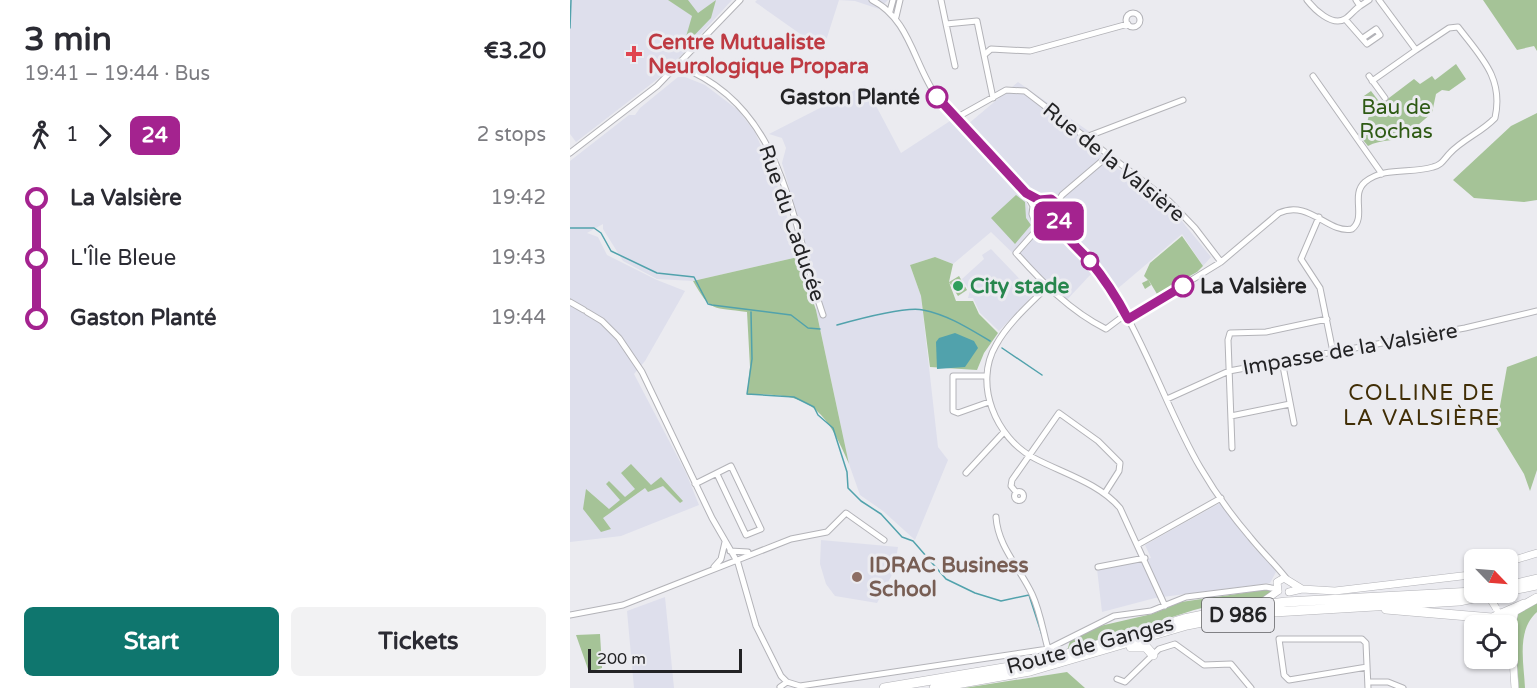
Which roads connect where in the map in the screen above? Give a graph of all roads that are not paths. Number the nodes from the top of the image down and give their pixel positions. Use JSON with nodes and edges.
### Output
{"nodes":[{"id":1,"x":738,"y":0,"type":"edge"},
{"id":2,"x":873,"y":0,"type":"edge"},
{"id":3,"x":893,"y":0,"type":"edge"},
{"id":4,"x":900,"y":0,"type":"edge"},
{"id":5,"x":941,"y":0,"type":"edge"},
{"id":6,"x":1307,"y":0,"type":"edge"},
{"id":7,"x":1356,"y":0,"type":"edge"},
{"id":8,"x":1369,"y":0,"type":"edge"},
{"id":9,"x":1379,"y":0,"type":"edge"},
{"id":10,"x":1360,"y":6,"type":"junction"},
{"id":11,"x":890,"y":11,"type":"junction"},
{"id":12,"x":896,"y":17,"type":"junction"},
{"id":13,"x":1345,"y":19,"type":"junction"},
{"id":14,"x":946,"y":24,"type":"junction"},
{"id":15,"x":1128,"y":24,"type":"dead end"},
{"id":16,"x":1363,"y":38,"type":"dead end"},
{"id":17,"x":1416,"y":50,"type":"junction"},
{"id":18,"x":983,"y":52,"type":"junction"},
{"id":19,"x":678,"y":66,"type":"junction"},
{"id":20,"x":955,"y":66,"type":"dead end"},
{"id":21,"x":1313,"y":76,"type":"dead end"},
{"id":22,"x":993,"y":98,"type":"junction"},
{"id":23,"x":1385,"y":98,"type":"dead end"},
{"id":24,"x":1183,"y":100,"type":"dead end"},
{"id":25,"x":956,"y":118,"type":"junction"},
{"id":26,"x":1086,"y":137,"type":"junction"},
{"id":27,"x":570,"y":153,"type":"edge"},
{"id":28,"x":1109,"y":155,"type":"junction"},
{"id":29,"x":1382,"y":174,"type":"junction"},
{"id":30,"x":1026,"y":193,"type":"junction"},
{"id":31,"x":1062,"y":195,"type":"junction"},
{"id":32,"x":1051,"y":199,"type":"junction"},
{"id":33,"x":1039,"y":200,"type":"junction"},
{"id":34,"x":1057,"y":203,"type":"junction"},
{"id":35,"x":1033,"y":206,"type":"junction"},
{"id":36,"x":1319,"y":217,"type":"junction"},
{"id":37,"x":1058,"y":219,"type":"junction"},
{"id":38,"x":1038,"y":224,"type":"junction"},
{"id":39,"x":1051,"y":225,"type":"junction"},
{"id":40,"x":1063,"y":232,"type":"junction"},
{"id":41,"x":1221,"y":262,"type":"junction"},
{"id":42,"x":1047,"y":287,"type":"junction"},
{"id":43,"x":570,"y":302,"type":"edge"},
{"id":44,"x":1537,"y":311,"type":"edge"},
{"id":45,"x":823,"y":315,"type":"dead end"},
{"id":46,"x":1127,"y":316,"type":"junction"},
{"id":47,"x":1327,"y":319,"type":"junction"},
{"id":48,"x":1333,"y":352,"type":"junction"},
{"id":49,"x":1282,"y":361,"type":"junction"},
{"id":50,"x":1229,"y":371,"type":"junction"},
{"id":51,"x":987,"y":376,"type":"junction"},
{"id":52,"x":1167,"y":399,"type":"junction"},
{"id":53,"x":989,"y":402,"type":"junction"},
{"id":54,"x":1290,"y":404,"type":"junction"},
{"id":55,"x":1231,"y":416,"type":"junction"},
{"id":56,"x":1294,"y":423,"type":"dead end"},
{"id":57,"x":1004,"y":432,"type":"junction"},
{"id":58,"x":1232,"y":448,"type":"dead end"},
{"id":59,"x":1029,"y":455,"type":"junction"},
{"id":60,"x":966,"y":472,"type":"dead end"},
{"id":61,"x":717,"y":474,"type":"junction"},
{"id":62,"x":695,"y":484,"type":"junction"},
{"id":63,"x":1016,"y":492,"type":"dead end"},
{"id":64,"x":1105,"y":493,"type":"junction"},
{"id":65,"x":1221,"y":498,"type":"junction"},
{"id":66,"x":996,"y":517,"type":"dead end"},
{"id":67,"x":884,"y":540,"type":"dead end"},
{"id":68,"x":725,"y":543,"type":"junction"},
{"id":69,"x":1138,"y":544,"type":"junction"},
{"id":70,"x":762,"y":550,"type":"junction"},
{"id":71,"x":730,"y":551,"type":"junction"},
{"id":72,"x":1537,"y":553,"type":"edge"},
{"id":73,"x":1144,"y":558,"type":"junction"},
{"id":74,"x":1518,"y":559,"type":"edge"},
{"id":75,"x":736,"y":561,"type":"junction"},
{"id":76,"x":1098,"y":567,"type":"dead end"},
{"id":77,"x":712,"y":569,"type":"junction"},
{"id":78,"x":1464,"y":577,"type":"edge"},
{"id":79,"x":1537,"y":579,"type":"edge"},
{"id":80,"x":1281,"y":584,"type":"junction"},
{"id":81,"x":1518,"y":584,"type":"edge"},
{"id":82,"x":1537,"y":585,"type":"edge"},
{"id":83,"x":1302,"y":589,"type":"junction"},
{"id":84,"x":1464,"y":593,"type":"edge"},
{"id":85,"x":1537,"y":598,"type":"edge"},
{"id":86,"x":1493,"y":603,"type":"edge"},
{"id":87,"x":1524,"y":604,"type":"junction"},
{"id":88,"x":1258,"y":605,"type":"junction"},
{"id":89,"x":1165,"y":606,"type":"junction"},
{"id":90,"x":1363,"y":606,"type":"junction"},
{"id":91,"x":1498,"y":611,"type":"junction"},
{"id":92,"x":570,"y":615,"type":"edge"},
{"id":93,"x":1491,"y":615,"type":"edge"},
{"id":94,"x":1500,"y":615,"type":"edge"},
{"id":95,"x":1513,"y":615,"type":"edge"},
{"id":96,"x":1464,"y":616,"type":"edge"},
{"id":97,"x":1118,"y":647,"type":"junction"},
{"id":98,"x":1048,"y":649,"type":"junction"},
{"id":99,"x":1153,"y":655,"type":"junction"},
{"id":100,"x":1367,"y":667,"type":"junction"},
{"id":101,"x":1513,"y":669,"type":"edge"},
{"id":102,"x":1117,"y":679,"type":"dead end"},
{"id":103,"x":787,"y":682,"type":"junction"},
{"id":104,"x":1368,"y":685,"type":"edge"},
{"id":105,"x":780,"y":687,"type":"edge"},
{"id":106,"x":884,"y":688,"type":"edge"},
{"id":107,"x":934,"y":688,"type":"edge"},
{"id":108,"x":1251,"y":688,"type":"edge"},
{"id":109,"x":1403,"y":688,"type":"edge"},
{"id":110,"x":1515,"y":688,"type":"edge"}],
"edges":[{"from":1,"to":19,"type":"street"},
{"from":2,"to":11,"type":"street"},
{"from":3,"to":11,"type":"street"},
{"from":4,"to":12,"type":"street"},
{"from":5,"to":14,"type":"street"},
{"from":6,"to":13,"type":"street"},
{"from":7,"to":10,"type":"street"},
{"from":8,"to":10,"type":"street"},
{"from":9,"to":17,"type":"street"},
{"from":10,"to":13,"type":"street"},
{"from":11,"to":12,"type":"street"},
{"from":12,"to":25,"type":"street"},
{"from":13,"to":16,"type":"street"},
{"from":14,"to":18,"type":"street"},
{"from":14,"to":20,"type":"street"},
{"from":15,"to":18,"type":"street"},
{"from":17,"to":23,"type":"street"},
{"from":17,"to":29,"type":"street"},
{"from":18,"to":22,"type":"street"},
{"from":19,"to":27,"type":"street"},
{"from":19,"to":45,"type":"street","name":"Rue du Caducée"},
{"from":21,"to":29,"type":"street"},
{"from":22,"to":25,"type":"street","name":"Rue de la Valsière"},
{"from":22,"to":26,"type":"street","name":"Rue de la Valsière"},
{"from":24,"to":26,"type":"street"},
{"from":25,"to":30,"type":"street"},
{"from":26,"to":28,"type":"street","name":"Rue de la Valsière"},
{"from":28,"to":31,"type":"street"},
{"from":28,"to":41,"type":"street","name":"Rue de la Valsière"},
{"from":29,"to":36,"type":"street"},
{"from":30,"to":33,"type":"street"},
{"from":30,"to":35,"type":"street"},
{"from":31,"to":32,"type":"street"},
{"from":31,"to":34,"type":"street"},
{"from":32,"to":33,"type":"street"},
{"from":32,"to":34,"type":"street"},
{"from":33,"to":35,"type":"street"},
{"from":34,"to":37,"type":"street"},
{"from":35,"to":38,"type":"street"},
{"from":36,"to":41,"type":"street"},
{"from":36,"to":47,"type":"street"},
{"from":37,"to":39,"type":"street"},
{"from":37,"to":40,"type":"street"},
{"from":38,"to":39,"type":"street"},
{"from":38,"to":42,"type":"street"},
{"from":39,"to":40,"type":"street"},
{"from":40,"to":46,"type":"street"},
{"from":41,"to":46,"type":"street"},
{"from":42,"to":46,"type":"street"},
{"from":42,"to":51,"type":"street"},
{"from":43,"to":62,"type":"street"},
{"from":44,"to":48,"type":"street","name":"Impasse de la Valsière"},
{"from":46,"to":52,"type":"street"},
{"from":47,"to":48,"type":"street"},
{"from":47,"to":50,"type":"street"},
{"from":48,"to":49,"type":"street","name":"Impasse de la Valsière"},
{"from":49,"to":50,"type":"street","name":"Impasse de la Valsière"},
{"from":49,"to":54,"type":"street"},
{"from":50,"to":52,"type":"street","name":"Impasse de la Valsière"},
{"from":50,"to":55,"type":"street"},
{"from":51,"to":53,"type":"street"},
{"from":51,"to":53,"type":"street"},
{"from":52,"to":65,"type":"street"},
{"from":53,"to":57,"type":"street"},
{"from":54,"to":55,"type":"street"},
{"from":54,"to":56,"type":"street"},
{"from":55,"to":58,"type":"street"},
{"from":57,"to":59,"type":"street"},
{"from":57,"to":60,"type":"street"},
{"from":59,"to":63,"type":"street"},
{"from":59,"to":64,"type":"street"},
{"from":59,"to":64,"type":"street"},
{"from":61,"to":61,"type":"street"},
{"from":61,"to":62,"type":"street"},
{"from":62,"to":68,"type":"street"},
{"from":64,"to":69,"type":"street"},
{"from":65,"to":69,"type":"street"},
{"from":65,"to":80,"type":"street"},
{"from":66,"to":98,"type":"street"},
{"from":67,"to":70,"type":"street"},
{"from":68,"to":71,"type":"street"},
{"from":68,"to":77,"type":"street"},
{"from":69,"to":73,"type":"street"},
{"from":70,"to":71,"type":"street"},
{"from":70,"to":75,"type":"street"},
{"from":71,"to":75,"type":"street"},
{"from":72,"to":74,"type":"street"},
{"from":73,"to":76,"type":"street"},
{"from":73,"to":89,"type":"street"},
{"from":75,"to":77,"type":"street"},
{"from":75,"to":103,"type":"street"},
{"from":77,"to":92,"type":"street"},
{"from":78,"to":83,"type":"street"},
{"from":79,"to":81,"type":"main road"},
{"from":80,"to":83,"type":"street"},
{"from":80,"to":83,"type":"street"},
{"from":80,"to":88,"type":"street"},
{"from":80,"to":89,"type":"street"},
{"from":82,"to":90,"type":"main road","name":"Route de Ganges","number":"D 986"},
{"from":84,"to":88,"type":"main road","name":"Route de Ganges","number":"D 986"},
{"from":85,"to":87,"type":"main road","number":"D 986"},
{"from":86,"to":91,"type":"street","bridge":true},
{"from":87,"to":91,"type":"main road","number":"D 986"},
{"from":87,"to":95,"type":"main road"},
{"from":88,"to":106,"type":"main road","name":"Route de Ganges","number":"D 986"},
{"from":89,"to":98,"type":"street"},
{"from":90,"to":96,"type":"main road","number":"D 986"},
{"from":90,"to":97,"type":"main road","name":"Route de Ganges","number":"D 986"},
{"from":91,"to":93,"type":"main road","number":"D 986"},
{"from":91,"to":94,"type":"street"},
{"from":97,"to":99,"type":"main road"},
{"from":97,"to":107,"type":"main road","name":"Route de Ganges","number":"D 986"},
{"from":98,"to":103,"type":"street"},
{"from":99,"to":102,"type":"street"},
{"from":99,"to":108,"type":"street"},
{"from":100,"to":100,"type":"street"},
{"from":100,"to":104,"type":"street"},
{"from":101,"to":110,"type":"street"},
{"from":103,"to":105,"type":"street"},
{"from":104,"to":109,"type":"street"}]}
